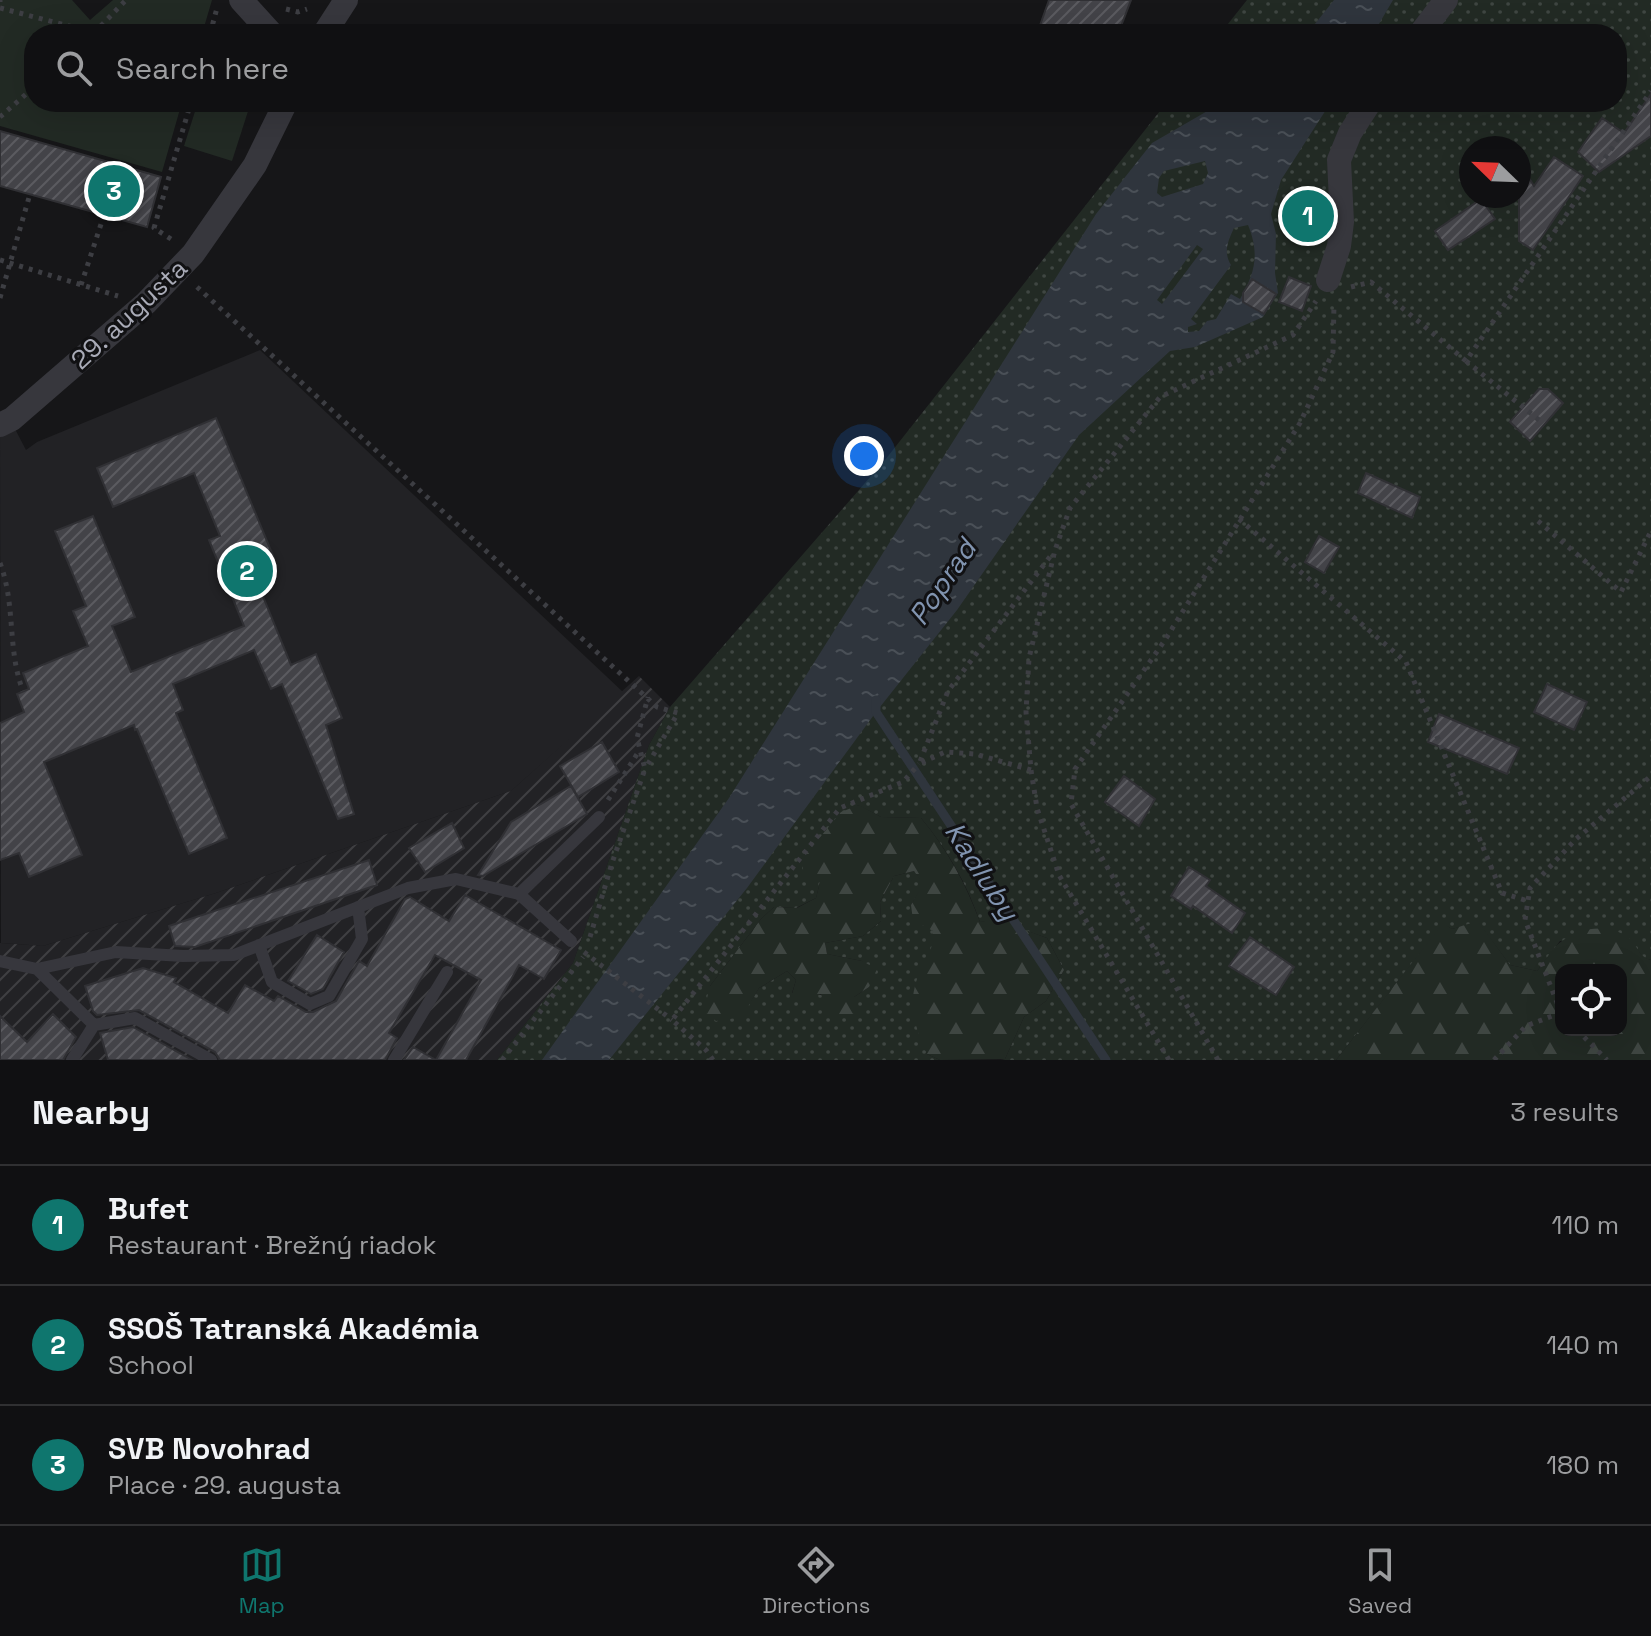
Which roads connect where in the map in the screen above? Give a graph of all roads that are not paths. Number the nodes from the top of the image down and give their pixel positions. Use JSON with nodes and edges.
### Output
{"nodes":[{"id":1,"x":241,"y":0,"type":"edge"},
{"id":2,"x":346,"y":0,"type":"edge"},
{"id":3,"x":1446,"y":0,"type":"edge"},
{"id":4,"x":263,"y":24,"type":"edge"},
{"id":5,"x":330,"y":24,"type":"edge"},
{"id":6,"x":1428,"y":24,"type":"edge"},
{"id":7,"x":281,"y":112,"type":"edge"},
{"id":8,"x":1364,"y":112,"type":"edge"},
{"id":9,"x":1330,"y":286,"type":"road end"},
{"id":10,"x":0,"y":425,"type":"edge"},
{"id":11,"x":599,"y":817,"type":"road end"},
{"id":12,"x":519,"y":894,"type":"junction"},
{"id":13,"x":358,"y":907,"type":"junction"},
{"id":14,"x":571,"y":941,"type":"road end"},
{"id":15,"x":259,"y":945,"type":"junction"},
{"id":16,"x":0,"y":961,"type":"edge"},
{"id":17,"x":37,"y":969,"type":"junction"},
{"id":18,"x":447,"y":972,"type":"dead end"},
{"id":19,"x":94,"y":1025,"type":"junction"},
{"id":20,"x":72,"y":1060,"type":"edge"},
{"id":21,"x":211,"y":1060,"type":"edge"},
{"id":22,"x":394,"y":1060,"type":"edge"}],
"edges":[{"from":1,"to":4,"type":"street"},
{"from":2,"to":5,"type":"street"},
{"from":3,"to":6,"type":"street"},
{"from":7,"to":10,"type":"street","name":"29. augusta"},
{"from":8,"to":9,"type":"street"},
{"from":11,"to":12,"type":"lane"},
{"from":12,"to":13,"type":"lane"},
{"from":12,"to":14,"type":"lane"},
{"from":13,"to":15,"type":"lane"},
{"from":13,"to":15,"type":"lane"},
{"from":15,"to":17,"type":"lane"},
{"from":16,"to":17,"type":"lane"},
{"from":17,"to":19,"type":"lane"},
{"from":18,"to":22,"type":"lane"},
{"from":19,"to":20,"type":"lane"},
{"from":19,"to":21,"type":"lane"}]}
